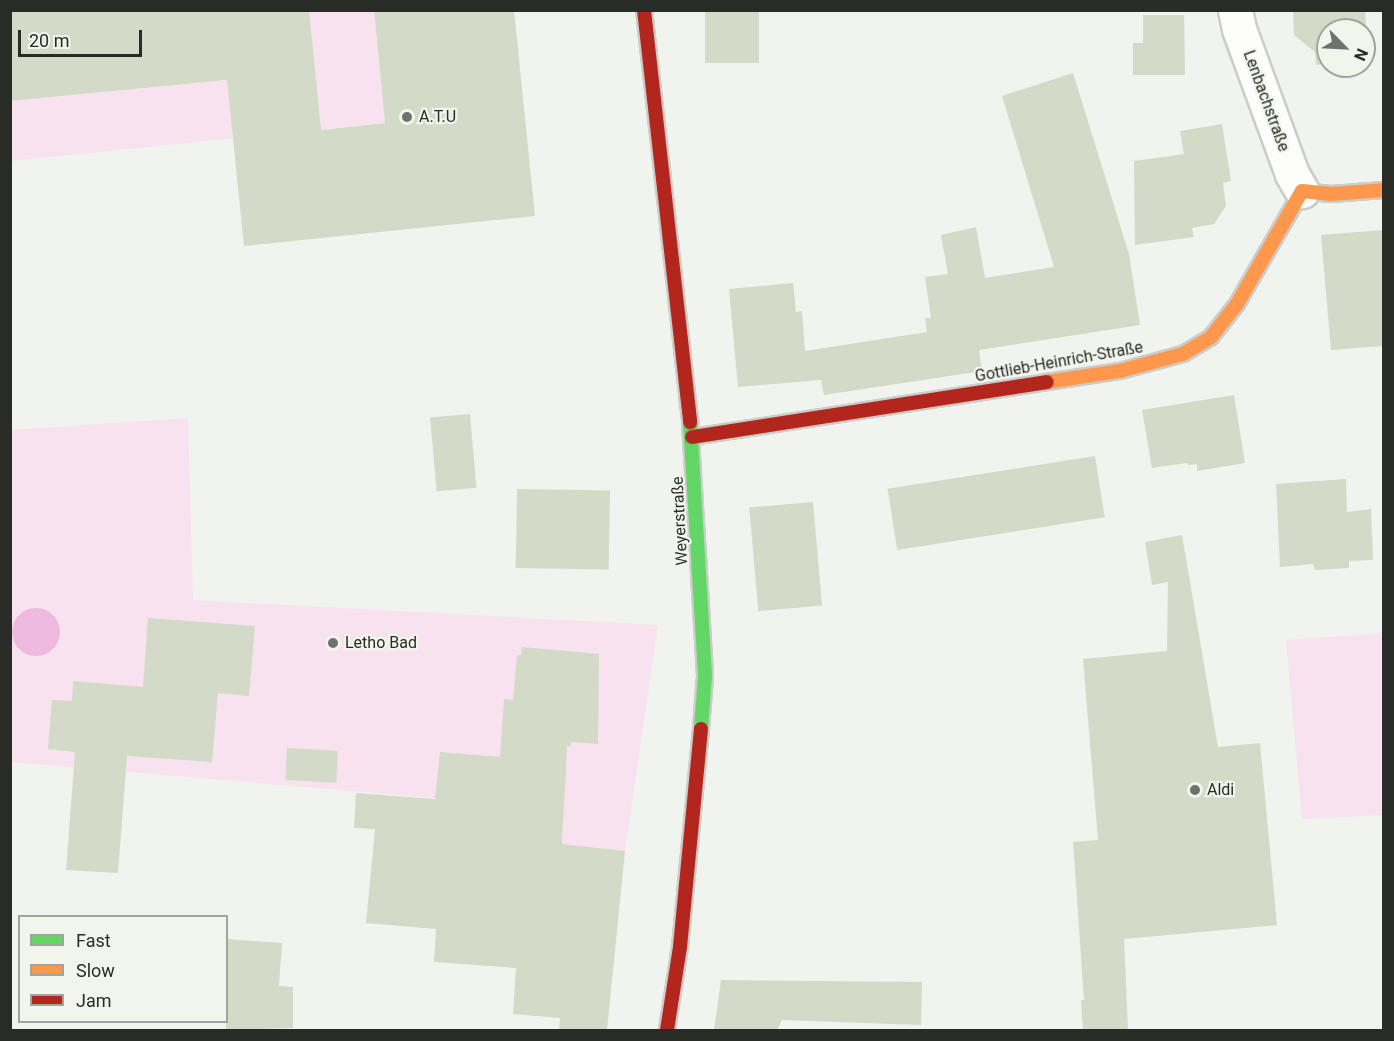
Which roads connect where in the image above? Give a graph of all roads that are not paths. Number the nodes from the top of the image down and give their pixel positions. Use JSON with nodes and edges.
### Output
{"nodes":[{"id":1,"x":644,"y":10,"type":"edge"},
{"id":2,"x":1235,"y":10,"type":"edge"},
{"id":3,"x":1302,"y":190,"type":"junction"},
{"id":4,"x":1383,"y":190,"type":"edge"},
{"id":5,"x":692,"y":437,"type":"junction"},
{"id":6,"x":667,"y":1030,"type":"edge"}],
"edges":[{"from":1,"to":5,"type":"main road","name":"Weyerstraße"},
{"from":2,"to":3,"type":"street","name":"Lenbachstraße"},
{"from":3,"to":4,"type":"main road"},
{"from":3,"to":5,"type":"main road","name":"Gottlieb-Heinrich-Straße"},
{"from":5,"to":6,"type":"main road","name":"Weyerstraße"}]}
